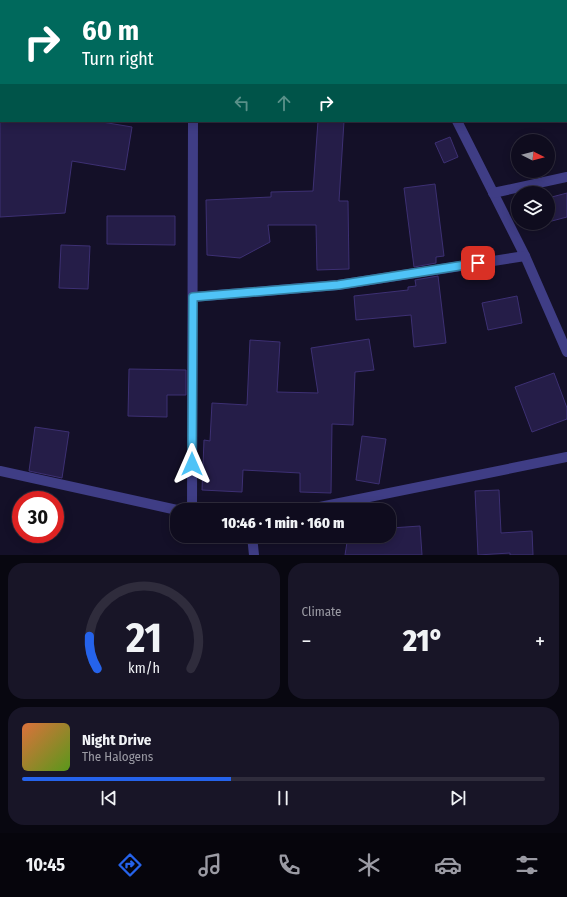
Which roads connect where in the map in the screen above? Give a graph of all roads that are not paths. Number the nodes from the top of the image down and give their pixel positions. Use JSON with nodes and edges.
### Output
{"nodes":[{"id":1,"x":193,"y":122,"type":"edge"},
{"id":2,"x":458,"y":122,"type":"edge"},
{"id":3,"x":567,"y":177,"type":"edge"},
{"id":4,"x":493,"y":192,"type":"junction"},
{"id":5,"x":525,"y":256,"type":"junction"},
{"id":6,"x":193,"y":297,"type":"junction"},
{"id":7,"x":567,"y":352,"type":"edge"},
{"id":8,"x":567,"y":457,"type":"edge"},
{"id":9,"x":0,"y":471,"type":"edge"},
{"id":10,"x":192,"y":503,"type":"edge"},
{"id":11,"x":340,"y":503,"type":"edge"},
{"id":12,"x":170,"y":508,"type":"edge"},
{"id":13,"x":253,"y":543,"type":"edge"},
{"id":14,"x":254,"y":555,"type":"edge"}],
"edges":[{"from":1,"to":6,"type":"street"},
{"from":2,"to":4,"type":"street"},
{"from":3,"to":4,"type":"street"},
{"from":4,"to":5,"type":"street"},
{"from":5,"to":6,"type":"street"},
{"from":5,"to":7,"type":"street"},
{"from":6,"to":10,"type":"street"},
{"from":8,"to":11,"type":"street"},
{"from":9,"to":12,"type":"street"},
{"from":13,"to":14,"type":"street"}]}
